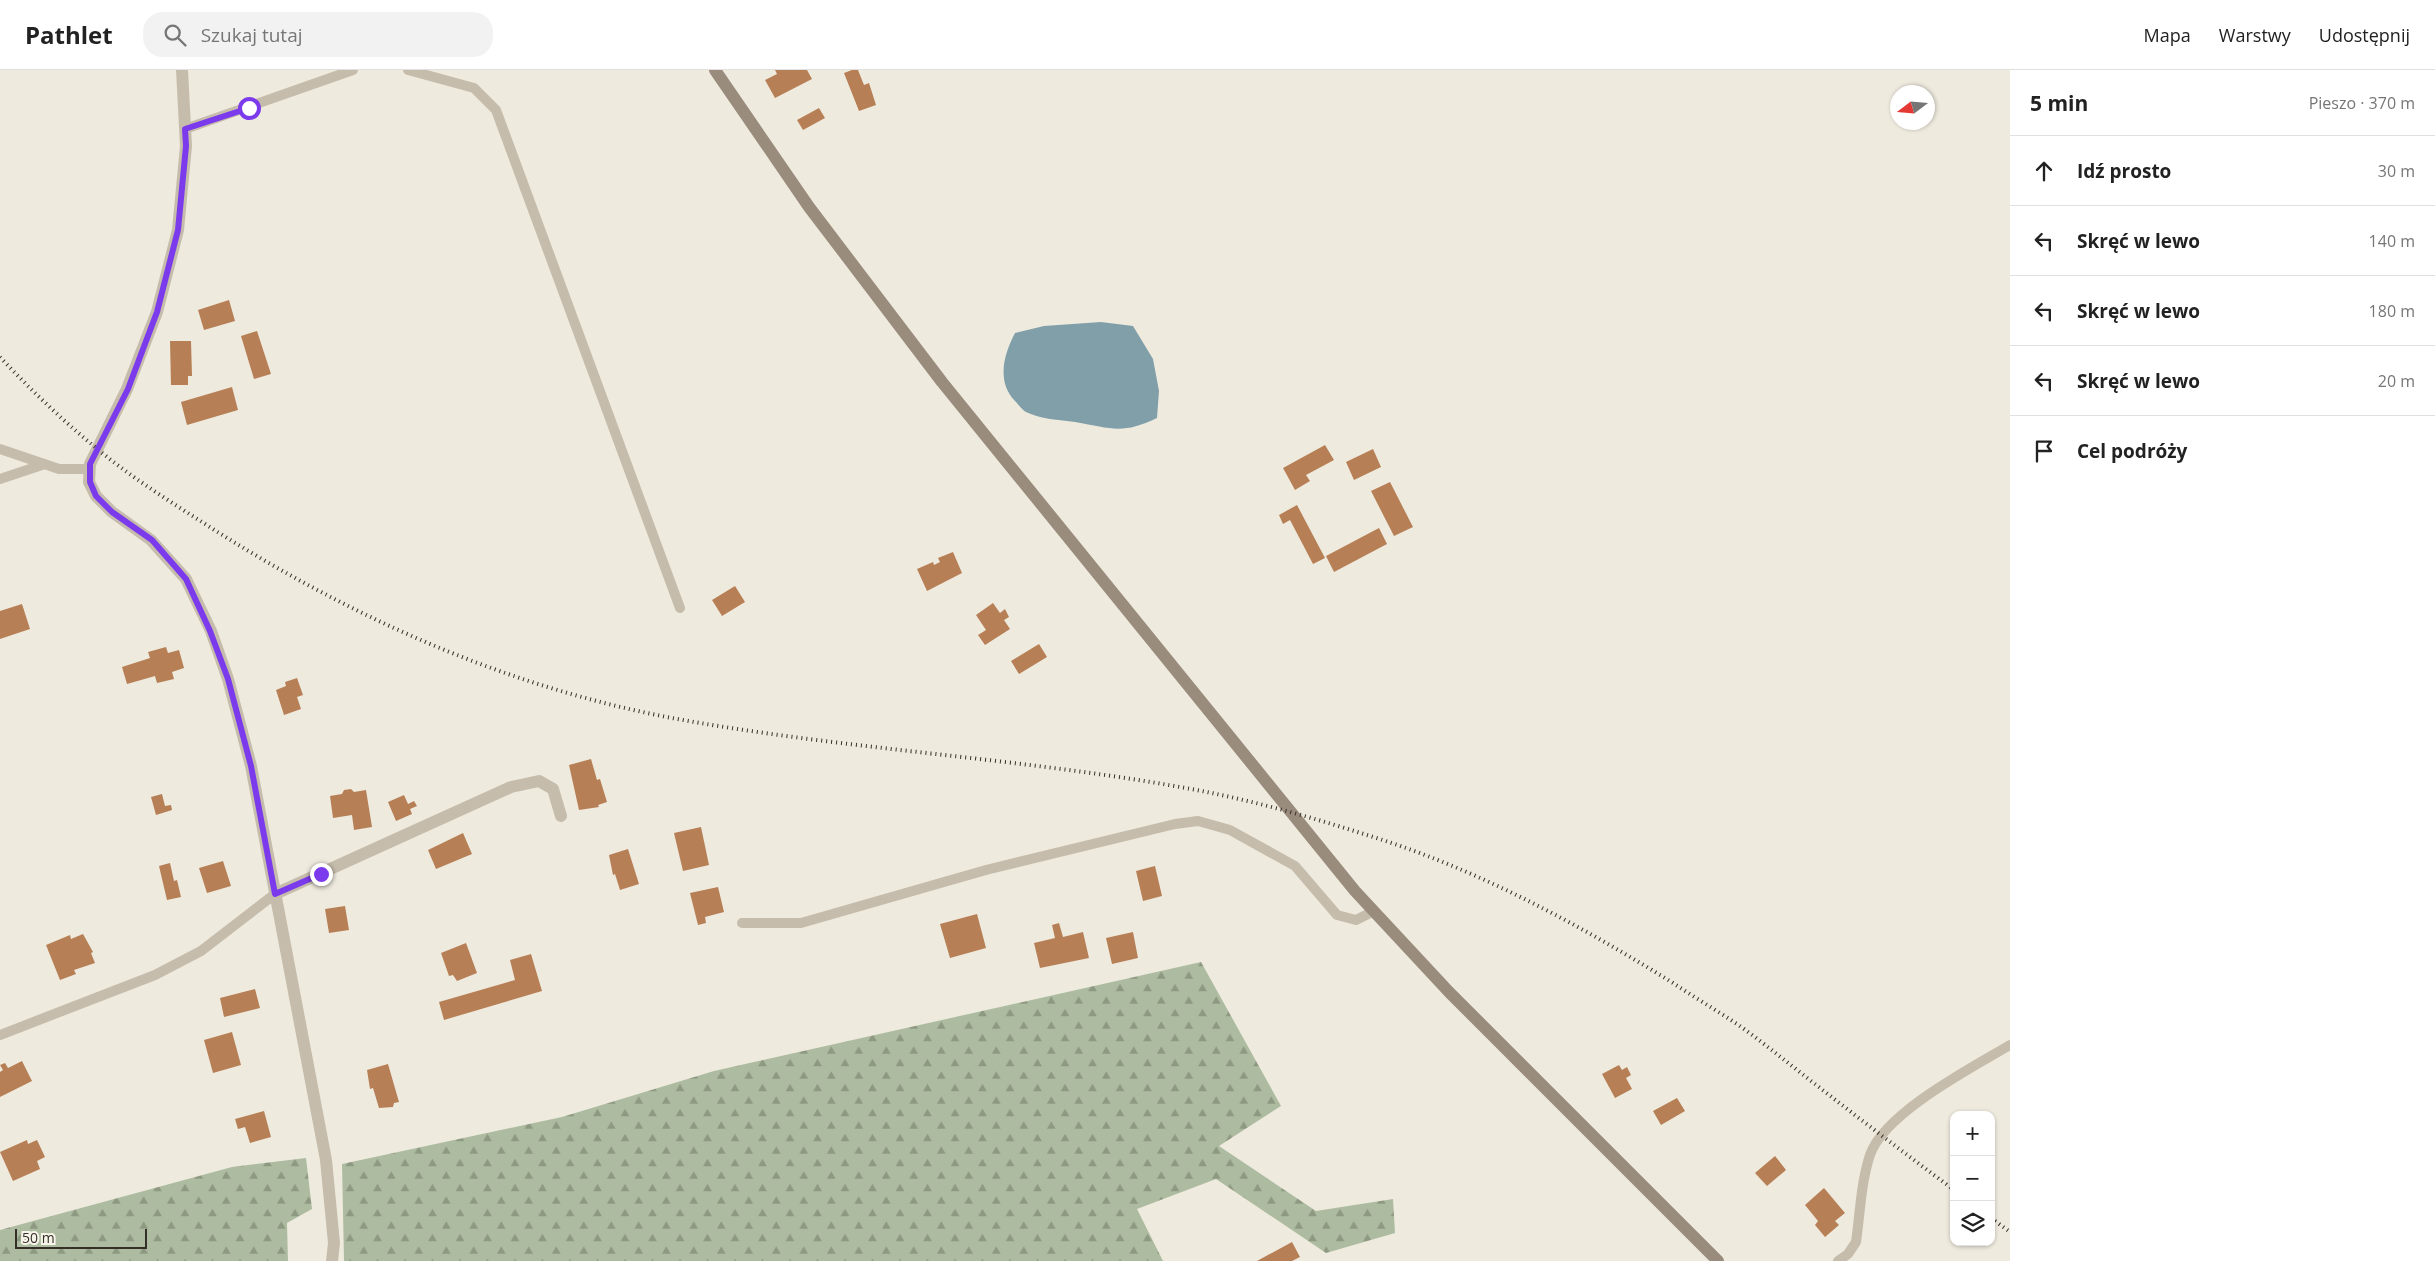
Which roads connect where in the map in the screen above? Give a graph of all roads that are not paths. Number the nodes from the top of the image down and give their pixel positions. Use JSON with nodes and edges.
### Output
{"nodes":[{"id":1,"x":182,"y":70,"type":"edge"},
{"id":2,"x":353,"y":70,"type":"edge"},
{"id":3,"x":408,"y":70,"type":"edge"},
{"id":4,"x":715,"y":70,"type":"edge"},
{"id":5,"x":185,"y":129,"type":"junction"},
{"id":6,"x":0,"y":449,"type":"edge"},
{"id":7,"x":44,"y":464,"type":"junction"},
{"id":8,"x":90,"y":469,"type":"junction"},
{"id":9,"x":0,"y":479,"type":"edge"},
{"id":10,"x":680,"y":608,"type":"dead end"},
{"id":11,"x":560,"y":816,"type":"dead end"},
{"id":12,"x":275,"y":894,"type":"junction"},
{"id":13,"x":1374,"y":911,"type":"junction"},
{"id":14,"x":742,"y":923,"type":"dead end"},
{"id":15,"x":0,"y":1035,"type":"edge"},
{"id":16,"x":2010,"y":1045,"type":"edge"},
{"id":17,"x":332,"y":1261,"type":"edge"},
{"id":18,"x":1718,"y":1261,"type":"edge"},
{"id":19,"x":1838,"y":1261,"type":"edge"}],
"edges":[{"from":1,"to":5,"type":"street"},
{"from":2,"to":5,"type":"lane"},
{"from":3,"to":10,"type":"lane"},
{"from":4,"to":13,"type":"street"},
{"from":5,"to":8,"type":"street"},
{"from":6,"to":7,"type":"lane"},
{"from":7,"to":8,"type":"lane"},
{"from":7,"to":9,"type":"lane"},
{"from":8,"to":12,"type":"street"},
{"from":11,"to":12,"type":"street"},
{"from":12,"to":15,"type":"lane"},
{"from":12,"to":17,"type":"street"},
{"from":13,"to":14,"type":"lane"},
{"from":13,"to":18,"type":"street"},
{"from":16,"to":19,"type":"lane"}]}
